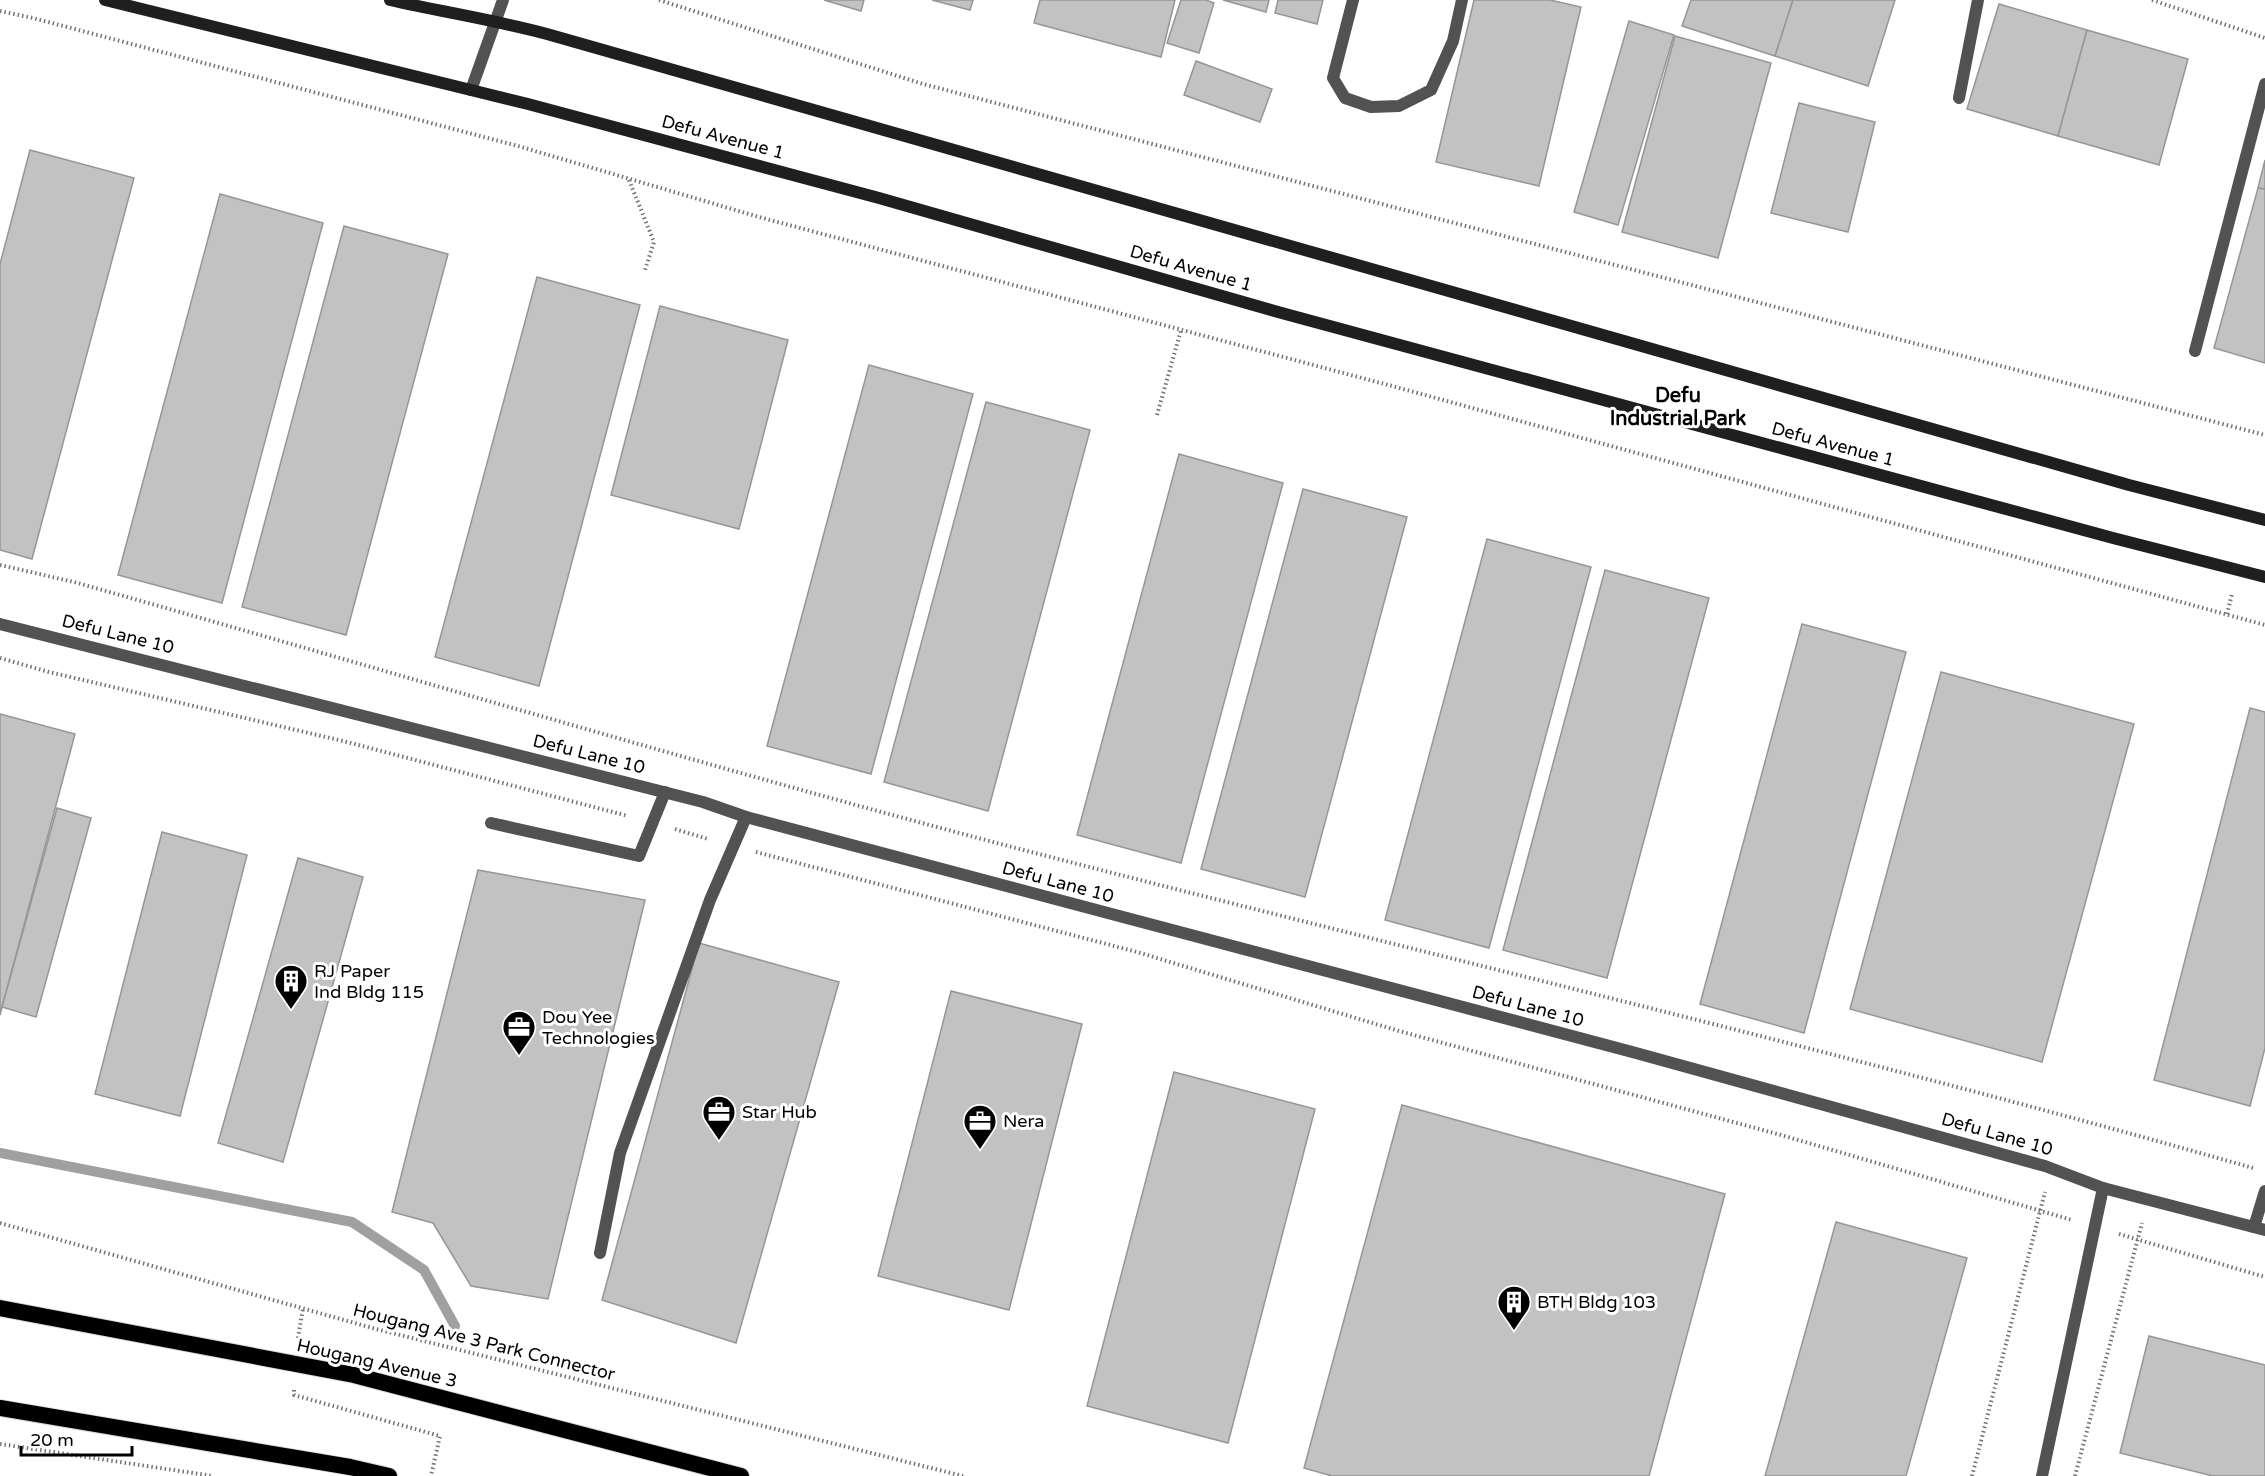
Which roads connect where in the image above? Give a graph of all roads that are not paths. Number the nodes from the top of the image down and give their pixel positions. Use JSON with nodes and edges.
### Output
{"nodes":[{"id":1,"x":105,"y":0,"type":"edge"},
{"id":2,"x":390,"y":0,"type":"edge"},
{"id":3,"x":503,"y":0,"type":"edge"},
{"id":4,"x":1353,"y":0,"type":"edge"},
{"id":5,"x":1462,"y":0,"type":"edge"},
{"id":6,"x":1978,"y":0,"type":"edge"},
{"id":7,"x":497,"y":21,"type":"junction"},
{"id":8,"x":2265,"y":84,"type":"edge"},
{"id":9,"x":471,"y":90,"type":"junction"},
{"id":10,"x":1959,"y":98,"type":"dead end"},
{"id":11,"x":2194,"y":351,"type":"dead end"},
{"id":12,"x":2265,"y":520,"type":"edge"},
{"id":13,"x":2265,"y":577,"type":"edge"},
{"id":14,"x":0,"y":624,"type":"edge"},
{"id":15,"x":665,"y":792,"type":"junction"},
{"id":16,"x":746,"y":817,"type":"junction"},
{"id":17,"x":491,"y":823,"type":"dead end"},
{"id":18,"x":2103,"y":1188,"type":"junction"},
{"id":19,"x":2265,"y":1191,"type":"edge"},
{"id":20,"x":2260,"y":1229,"type":"edge"},
{"id":21,"x":600,"y":1253,"type":"dead end"},
{"id":22,"x":0,"y":1308,"type":"edge"},
{"id":23,"x":0,"y":1408,"type":"edge"},
{"id":24,"x":351,"y":1471,"type":"edge"},
{"id":25,"x":2045,"y":1475,"type":"edge"},
{"id":26,"x":389,"y":1476,"type":"edge"},
{"id":27,"x":741,"y":1476,"type":"edge"}],
"edges":[{"from":1,"to":9,"type":"main road","name":"Defu Avenue 1"},
{"from":2,"to":7,"type":"main road"},
{"from":3,"to":7,"type":"street"},
{"from":4,"to":5,"type":"street"},
{"from":6,"to":10,"type":"street"},
{"from":7,"to":9,"type":"street"},
{"from":7,"to":12,"type":"main road"},
{"from":8,"to":11,"type":"street"},
{"from":9,"to":13,"type":"main road","name":"Defu Avenue 1"},
{"from":14,"to":15,"type":"street","name":"Defu Lane 10"},
{"from":15,"to":16,"type":"street","name":"Defu Lane 10"},
{"from":15,"to":17,"type":"street"},
{"from":16,"to":18,"type":"street","name":"Defu Lane 10"},
{"from":16,"to":21,"type":"street"},
{"from":18,"to":20,"type":"street","name":"Defu Lane 10"},
{"from":18,"to":25,"type":"street"},
{"from":19,"to":20,"type":"street"},
{"from":22,"to":27,"type":"highway","name":"Hougang Avenue 3"},
{"from":23,"to":24,"type":"highway"},
{"from":24,"to":26,"type":"highway"}]}
